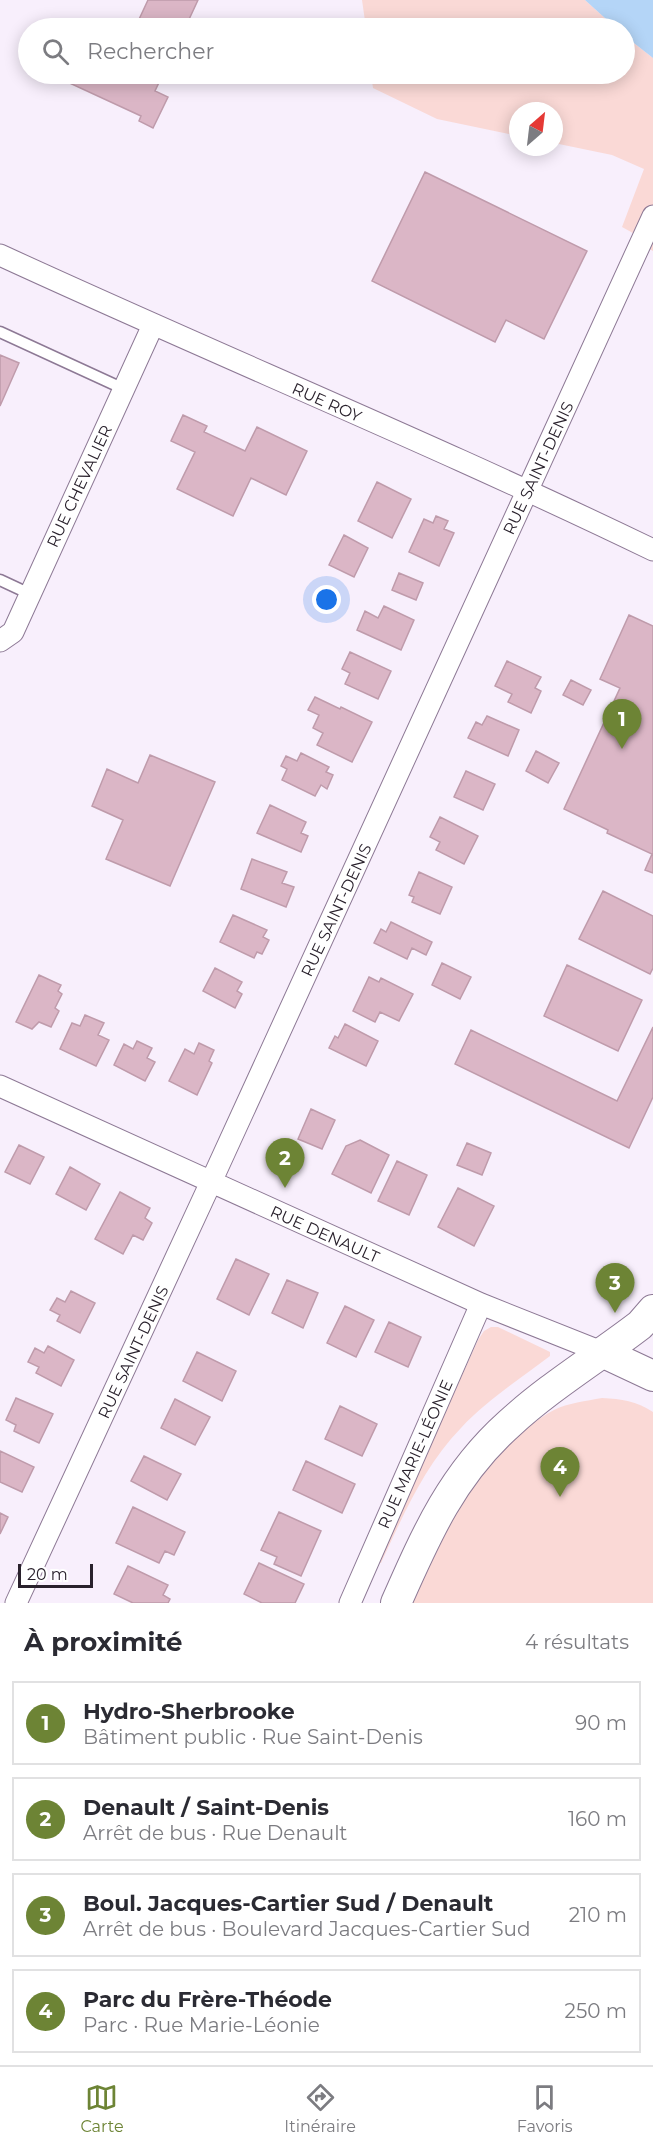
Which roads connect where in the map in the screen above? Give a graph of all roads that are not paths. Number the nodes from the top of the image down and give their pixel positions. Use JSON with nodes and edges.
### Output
{"nodes":[{"id":1,"x":653,"y":216,"type":"edge"},
{"id":2,"x":0,"y":255,"type":"edge"},
{"id":3,"x":153,"y":325,"type":"junction"},
{"id":4,"x":0,"y":332,"type":"edge"},
{"id":5,"x":124,"y":389,"type":"junction"},
{"id":6,"x":528,"y":490,"type":"junction"},
{"id":7,"x":653,"y":550,"type":"edge"},
{"id":8,"x":0,"y":580,"type":"edge"},
{"id":9,"x":30,"y":594,"type":"junction"},
{"id":10,"x":0,"y":641,"type":"edge"},
{"id":11,"x":0,"y":1086,"type":"edge"},
{"id":12,"x":212,"y":1182,"type":"junction"},
{"id":13,"x":481,"y":1304,"type":"junction"},
{"id":14,"x":653,"y":1310,"type":"edge"},
{"id":15,"x":603,"y":1353,"type":"junction"},
{"id":16,"x":653,"y":1376,"type":"edge"},
{"id":17,"x":16,"y":1603,"type":"edge"},
{"id":18,"x":350,"y":1603,"type":"edge"},
{"id":19,"x":396,"y":1603,"type":"edge"}],
"edges":[{"from":1,"to":6,"type":"street","name":"RUE SAINT-DENIS"},
{"from":2,"to":3,"type":"street","name":"RUE ROY"},
{"from":3,"to":5,"type":"street","name":"RUE CHEVALIER"},
{"from":3,"to":6,"type":"street","name":"RUE ROY"},
{"from":4,"to":5,"type":"lane"},
{"from":5,"to":9,"type":"street","name":"RUE CHEVALIER"},
{"from":6,"to":7,"type":"street","name":"RUE ROY"},
{"from":6,"to":12,"type":"street","name":"RUE SAINT-DENIS"},
{"from":8,"to":9,"type":"lane"},
{"from":9,"to":10,"type":"street","name":"RUE CHEVALIER"},
{"from":11,"to":12,"type":"street","name":"RUE DENAULT"},
{"from":12,"to":13,"type":"street","name":"RUE DENAULT"},
{"from":12,"to":17,"type":"street","name":"RUE SAINT-DENIS"},
{"from":13,"to":15,"type":"street","name":"RUE DENAULT"},
{"from":13,"to":18,"type":"street","name":"RUE MARIE-LÉONIE"},
{"from":14,"to":15,"type":"main road"},
{"from":15,"to":16,"type":"main road","name":"RUE DENAULT"},
{"from":15,"to":19,"type":"main road"}]}
